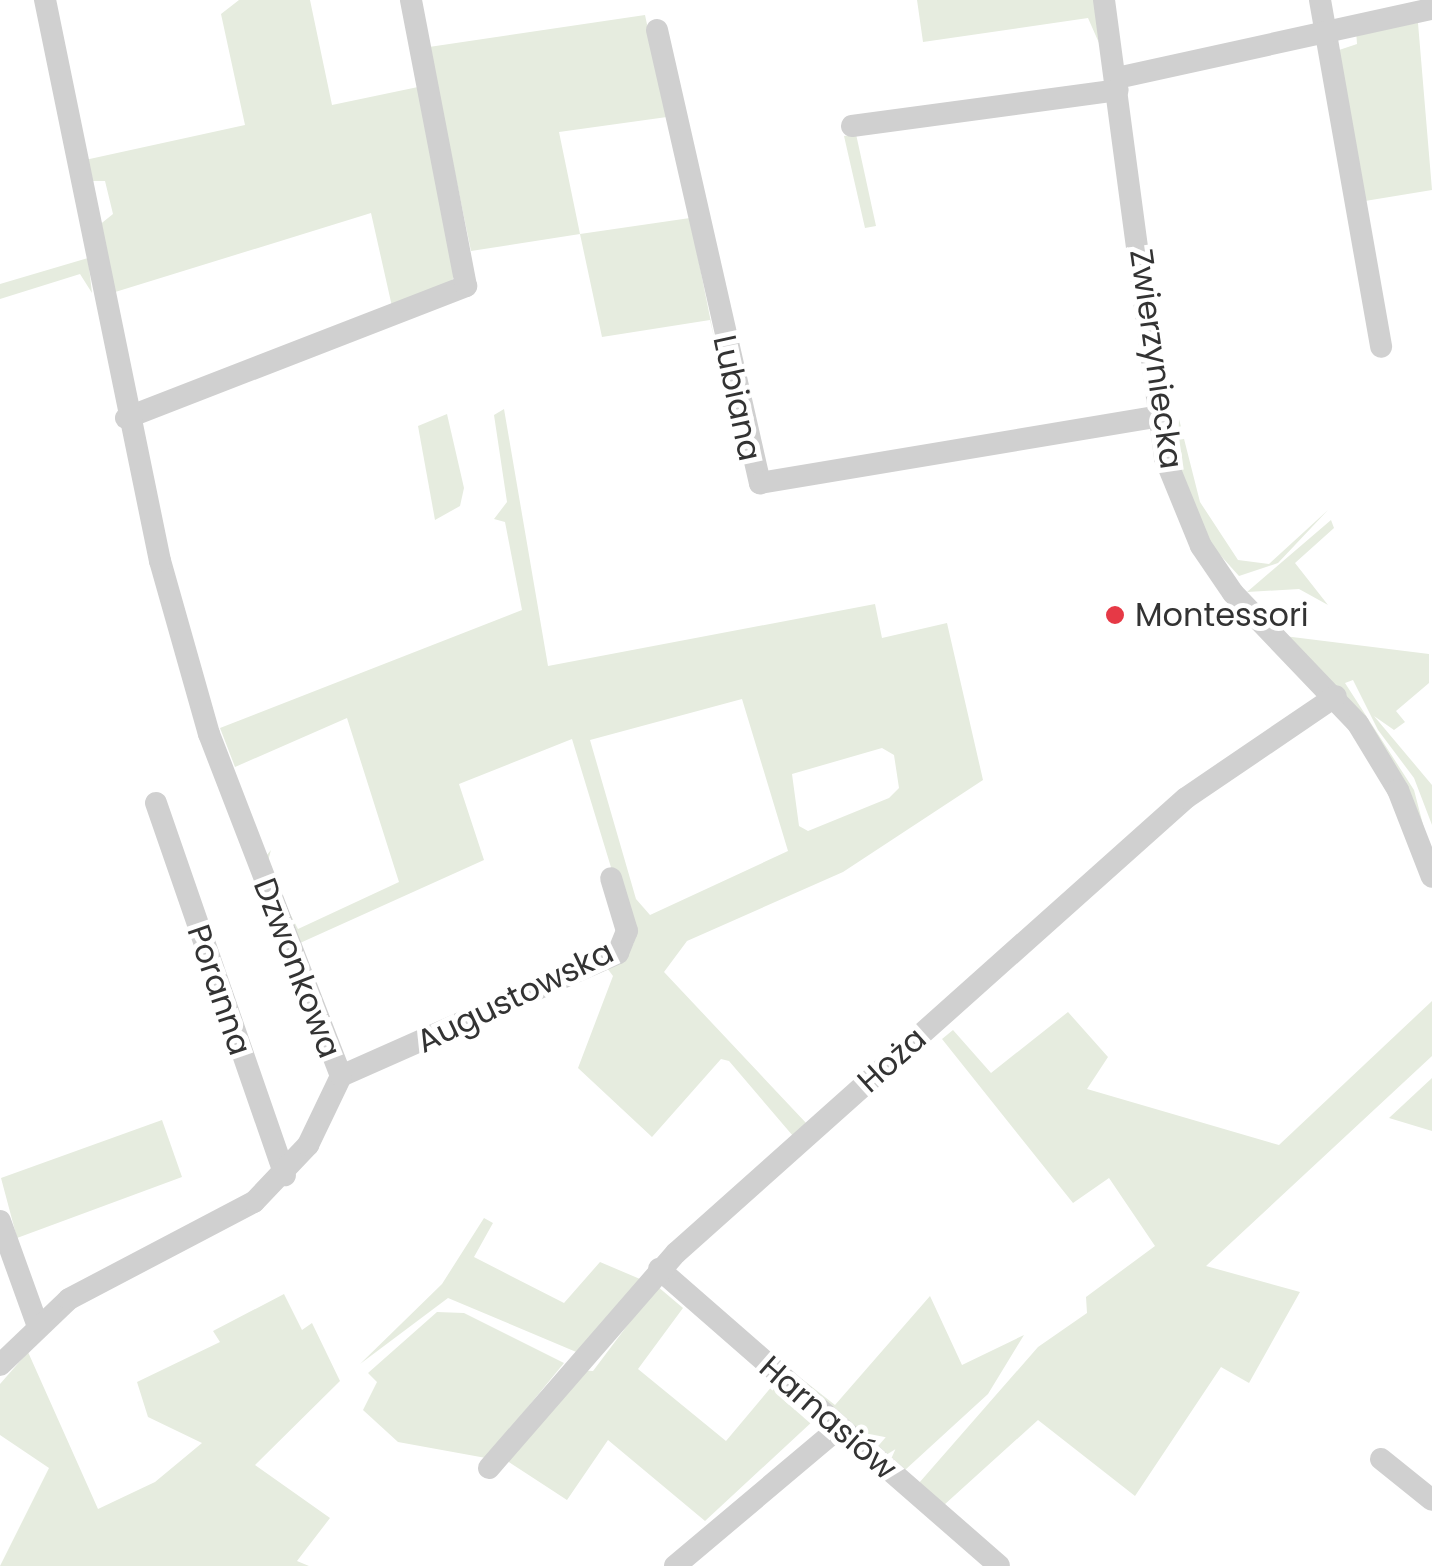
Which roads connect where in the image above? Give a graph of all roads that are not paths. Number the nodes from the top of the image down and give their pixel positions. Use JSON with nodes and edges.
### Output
{"nodes":[{"id":1,"x":45,"y":0,"type":"edge"},
{"id":2,"x":410,"y":0,"type":"edge"},
{"id":3,"x":1104,"y":0,"type":"edge"},
{"id":4,"x":1320,"y":0,"type":"edge"},
{"id":5,"x":1432,"y":9,"type":"edge"},
{"id":6,"x":657,"y":30,"type":"dead end"},
{"id":7,"x":1325,"y":32,"type":"junction"},
{"id":8,"x":1118,"y":84,"type":"junction"},
{"id":9,"x":852,"y":126,"type":"dead end"},
{"id":10,"x":1381,"y":347,"type":"dead end"},
{"id":11,"x":1160,"y":416,"type":"junction"},
{"id":12,"x":126,"y":418,"type":"junction"},
{"id":13,"x":1336,"y":696,"type":"junction"},
{"id":14,"x":156,"y":803,"type":"dead end"},
{"id":15,"x":1432,"y":877,"type":"edge"},
{"id":16,"x":611,"y":878,"type":"dead end"},
{"id":17,"x":341,"y":1076,"type":"junction"},
{"id":18,"x":285,"y":1175,"type":"junction"},
{"id":19,"x":0,"y":1220,"type":"edge"},
{"id":20,"x":659,"y":1270,"type":"junction"},
{"id":21,"x":37,"y":1324,"type":"junction"},
{"id":22,"x":0,"y":1365,"type":"edge"},
{"id":23,"x":840,"y":1428,"type":"junction"},
{"id":24,"x":1381,"y":1459,"type":"dead end"},
{"id":25,"x":489,"y":1468,"type":"dead end"},
{"id":26,"x":1432,"y":1500,"type":"edge"},
{"id":27,"x":675,"y":1566,"type":"edge"},
{"id":28,"x":999,"y":1566,"type":"edge"}],
"edges":[{"from":1,"to":12,"type":"street","name":"Dzwonkowa"},
{"from":2,"to":12,"type":"street"},
{"from":3,"to":8,"type":"street","name":"Zwierzyniecka"},
{"from":4,"to":7,"type":"street"},
{"from":5,"to":7,"type":"street"},
{"from":6,"to":11,"type":"street","name":"Lubiana"},
{"from":7,"to":8,"type":"street"},
{"from":7,"to":10,"type":"street"},
{"from":8,"to":9,"type":"street"},
{"from":8,"to":11,"type":"street","name":"Zwierzyniecka"},
{"from":11,"to":13,"type":"street","name":"Zwierzyniecka"},
{"from":12,"to":17,"type":"street","name":"Dzwonkowa"},
{"from":13,"to":15,"type":"street","name":"Zwierzyniecka"},
{"from":13,"to":20,"type":"street","name":"Hoża"},
{"from":14,"to":18,"type":"street","name":"Poranna"},
{"from":16,"to":17,"type":"street","name":"Augustowska"},
{"from":17,"to":18,"type":"street","name":"Dzwonkowa"},
{"from":18,"to":21,"type":"street","name":"Dzwonkowa"},
{"from":19,"to":21,"type":"street"},
{"from":20,"to":23,"type":"street","name":"Harnasiów"},
{"from":20,"to":25,"type":"street","name":"Hoża"},
{"from":21,"to":22,"type":"street","name":"Dzwonkowa"},
{"from":23,"to":27,"type":"street"},
{"from":23,"to":28,"type":"street","name":"Harnasiów"},
{"from":24,"to":26,"type":"street"}]}
